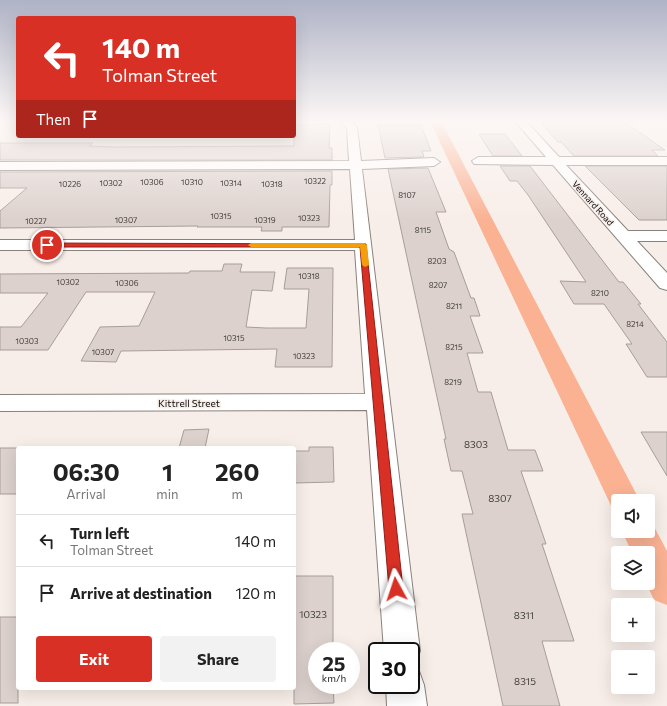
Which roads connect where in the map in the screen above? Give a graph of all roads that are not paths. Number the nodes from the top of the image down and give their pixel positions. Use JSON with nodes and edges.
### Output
{"nodes":[{"id":1,"x":355,"y":154,"type":"edge"},
{"id":2,"x":550,"y":154,"type":"edge"},
{"id":3,"x":478,"y":161,"type":"dead end"},
{"id":4,"x":556,"y":161,"type":"junction"},
{"id":5,"x":667,"y":161,"type":"edge"},
{"id":6,"x":434,"y":162,"type":"dead end"},
{"id":7,"x":356,"y":165,"type":"junction"},
{"id":8,"x":0,"y":166,"type":"edge"},
{"id":9,"x":624,"y":236,"type":"junction"},
{"id":10,"x":667,"y":236,"type":"edge"},
{"id":11,"x":0,"y":245,"type":"edge"},
{"id":12,"x":363,"y":245,"type":"junction"},
{"id":13,"x":667,"y":284,"type":"edge"},
{"id":14,"x":378,"y":402,"type":"junction"},
{"id":15,"x":0,"y":403,"type":"edge"},
{"id":16,"x":401,"y":642,"type":"edge"},
{"id":17,"x":406,"y":694,"type":"edge"},
{"id":18,"x":408,"y":706,"type":"edge"}],
"edges":[{"from":1,"to":7,"type":"street"},
{"from":2,"to":4,"type":"street","name":"Vennard Road"},
{"from":3,"to":4,"type":"street"},
{"from":4,"to":5,"type":"street"},
{"from":4,"to":9,"type":"street","name":"Vennard Road"},
{"from":6,"to":7,"type":"street"},
{"from":7,"to":8,"type":"street"},
{"from":7,"to":12,"type":"street"},
{"from":9,"to":10,"type":"street"},
{"from":9,"to":13,"type":"street","name":"Vennard Road"},
{"from":11,"to":12,"type":"street"},
{"from":12,"to":14,"type":"street"},
{"from":14,"to":15,"type":"street","name":"Kittrell Street"},
{"from":14,"to":16,"type":"street"},
{"from":17,"to":18,"type":"street"}]}
